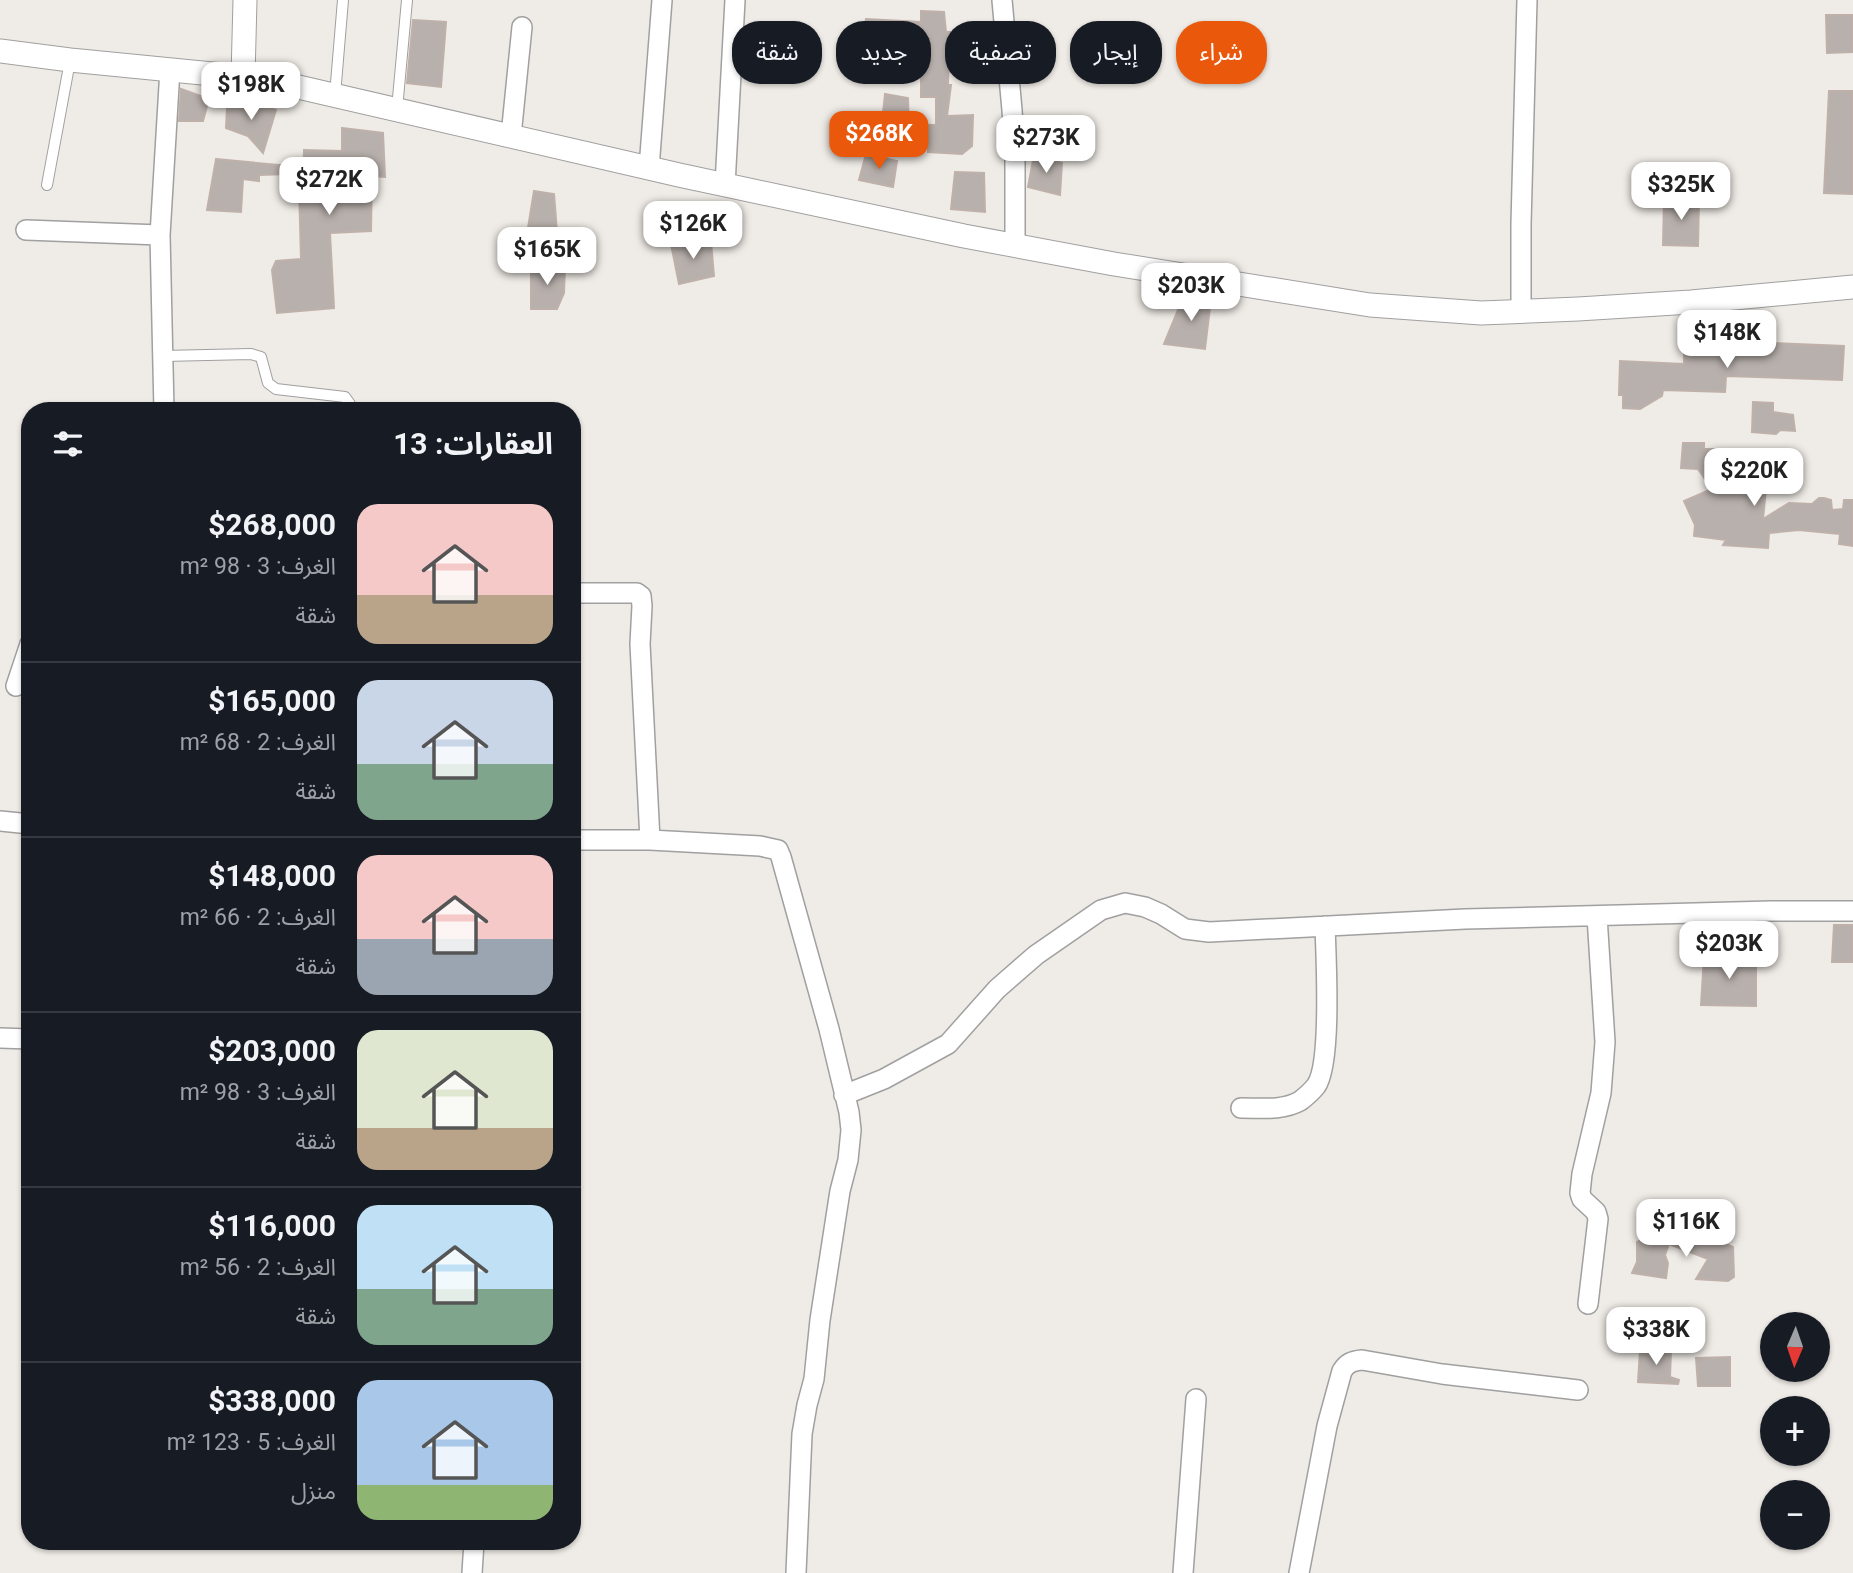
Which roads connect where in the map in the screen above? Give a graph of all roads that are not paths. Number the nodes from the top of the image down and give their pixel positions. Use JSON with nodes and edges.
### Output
{"nodes":[{"id":1,"x":245,"y":0,"type":"edge"},
{"id":2,"x":343,"y":0,"type":"edge"},
{"id":3,"x":407,"y":0,"type":"edge"},
{"id":4,"x":662,"y":0,"type":"edge"},
{"id":5,"x":735,"y":0,"type":"edge"},
{"id":6,"x":1002,"y":0,"type":"edge"},
{"id":7,"x":1527,"y":0,"type":"edge"},
{"id":8,"x":522,"y":27,"type":"dead end"},
{"id":9,"x":0,"y":51,"type":"edge"},
{"id":10,"x":70,"y":60,"type":"junction"},
{"id":11,"x":170,"y":69,"type":"junction"},
{"id":12,"x":243,"y":77,"type":"junction"},
{"id":13,"x":335,"y":95,"type":"junction"},
{"id":14,"x":397,"y":110,"type":"junction"},
{"id":15,"x":511,"y":136,"type":"junction"},
{"id":16,"x":649,"y":168,"type":"junction"},
{"id":17,"x":47,"y":185,"type":"dead end"},
{"id":18,"x":725,"y":185,"type":"junction"},
{"id":19,"x":26,"y":230,"type":"dead end"},
{"id":20,"x":160,"y":235,"type":"junction"},
{"id":21,"x":1015,"y":245,"type":"junction"},
{"id":22,"x":1853,"y":287,"type":"edge"},
{"id":23,"x":1521,"y":311,"type":"junction"},
{"id":24,"x":163,"y":356,"type":"junction"},
{"id":25,"x":164,"y":402,"type":"edge"},
{"id":26,"x":349,"y":402,"type":"edge"},
{"id":27,"x":581,"y":593,"type":"edge"},
{"id":28,"x":21,"y":669,"type":"edge"},
{"id":29,"x":15,"y":686,"type":"edge"},
{"id":30,"x":0,"y":821,"type":"edge"},
{"id":31,"x":21,"y":823,"type":"edge"},
{"id":32,"x":581,"y":840,"type":"edge"},
{"id":33,"x":650,"y":840,"type":"junction"},
{"id":34,"x":1853,"y":911,"type":"edge"},
{"id":35,"x":1597,"y":916,"type":"junction"},
{"id":36,"x":1325,"y":926,"type":"junction"},
{"id":37,"x":0,"y":1038,"type":"edge"},
{"id":38,"x":21,"y":1039,"type":"edge"},
{"id":39,"x":844,"y":1095,"type":"junction"},
{"id":40,"x":1241,"y":1108,"type":"dead end"},
{"id":41,"x":1588,"y":1304,"type":"dead end"},
{"id":42,"x":1578,"y":1390,"type":"dead end"},
{"id":43,"x":1196,"y":1399,"type":"dead end"},
{"id":44,"x":473,"y":1550,"type":"edge"},
{"id":45,"x":472,"y":1573,"type":"edge"},
{"id":46,"x":796,"y":1573,"type":"edge"},
{"id":47,"x":1183,"y":1573,"type":"edge"},
{"id":48,"x":1299,"y":1573,"type":"edge"}],
"edges":[{"from":1,"to":12,"type":"street"},
{"from":2,"to":13,"type":"lane"},
{"from":3,"to":14,"type":"lane"},
{"from":4,"to":16,"type":"street"},
{"from":5,"to":18,"type":"street"},
{"from":6,"to":21,"type":"street"},
{"from":7,"to":23,"type":"street"},
{"from":8,"to":15,"type":"street"},
{"from":9,"to":10,"type":"street"},
{"from":10,"to":11,"type":"street"},
{"from":10,"to":17,"type":"lane"},
{"from":11,"to":12,"type":"street"},
{"from":11,"to":20,"type":"street"},
{"from":12,"to":13,"type":"street"},
{"from":13,"to":14,"type":"street"},
{"from":14,"to":15,"type":"street"},
{"from":15,"to":16,"type":"street"},
{"from":16,"to":18,"type":"street"},
{"from":18,"to":21,"type":"street"},
{"from":19,"to":20,"type":"street"},
{"from":20,"to":24,"type":"street"},
{"from":21,"to":23,"type":"street"},
{"from":22,"to":23,"type":"street"},
{"from":24,"to":25,"type":"street"},
{"from":24,"to":26,"type":"lane"},
{"from":27,"to":33,"type":"street"},
{"from":28,"to":29,"type":"street"},
{"from":30,"to":31,"type":"street"},
{"from":32,"to":33,"type":"street"},
{"from":33,"to":39,"type":"street"},
{"from":34,"to":35,"type":"street"},
{"from":35,"to":36,"type":"street"},
{"from":35,"to":41,"type":"street"},
{"from":36,"to":39,"type":"street"},
{"from":36,"to":40,"type":"street"},
{"from":37,"to":38,"type":"street"},
{"from":39,"to":46,"type":"street"},
{"from":42,"to":48,"type":"street"},
{"from":43,"to":47,"type":"street"},
{"from":44,"to":45,"type":"street"}]}
